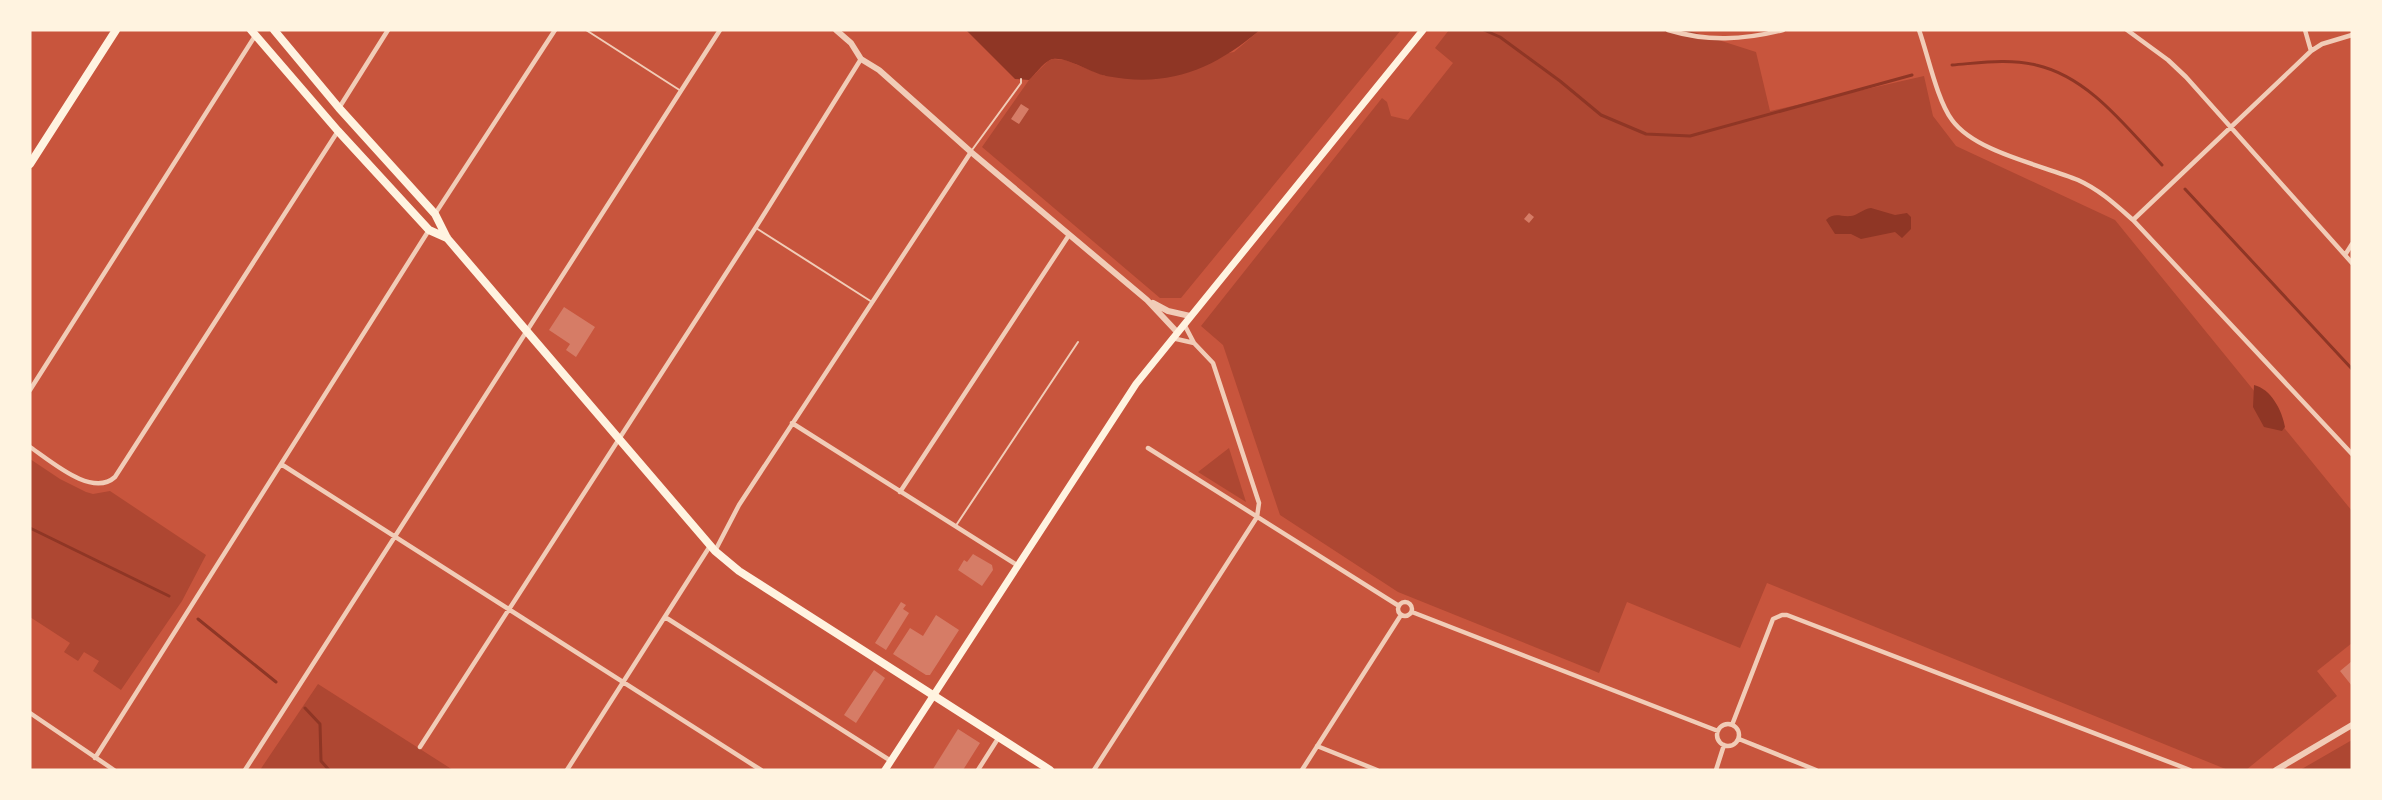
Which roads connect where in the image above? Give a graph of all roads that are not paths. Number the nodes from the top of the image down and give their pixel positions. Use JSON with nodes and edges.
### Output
{"nodes":[{"id":1,"x":116,"y":30,"type":"edge"},
{"id":2,"x":274,"y":30,"type":"edge"},
{"id":3,"x":388,"y":30,"type":"edge"},
{"id":4,"x":555,"y":30,"type":"edge"},
{"id":5,"x":586,"y":30,"type":"edge"},
{"id":6,"x":720,"y":30,"type":"edge"},
{"id":7,"x":836,"y":30,"type":"edge"},
{"id":8,"x":1423,"y":30,"type":"edge"},
{"id":9,"x":1670,"y":30,"type":"edge"},
{"id":10,"x":1783,"y":30,"type":"edge"},
{"id":11,"x":1919,"y":30,"type":"edge"},
{"id":12,"x":2127,"y":30,"type":"edge"},
{"id":13,"x":2305,"y":30,"type":"edge"},
{"id":14,"x":253,"y":33,"type":"edge"},
{"id":15,"x":2352,"y":35,"type":"edge"},
{"id":16,"x":2312,"y":51,"type":"junction"},
{"id":17,"x":861,"y":59,"type":"junction"},
{"id":18,"x":1022,"y":79,"type":"dead end"},
{"id":19,"x":681,"y":92,"type":"junction"},
{"id":20,"x":339,"y":108,"type":"junction"},
{"id":21,"x":2231,"y":129,"type":"junction"},
{"id":22,"x":338,"y":131,"type":"junction"},
{"id":23,"x":971,"y":152,"type":"junction"},
{"id":24,"x":30,"y":164,"type":"edge"},
{"id":25,"x":435,"y":214,"type":"junction"},
{"id":26,"x":2133,"y":220,"type":"junction"},
{"id":27,"x":756,"y":227,"type":"junction"},
{"id":28,"x":429,"y":230,"type":"junction"},
{"id":29,"x":1069,"y":235,"type":"junction"},
{"id":30,"x":447,"y":238,"type":"junction"},
{"id":31,"x":2352,"y":244,"type":"edge"},
{"id":32,"x":2345,"y":255,"type":"junction"},
{"id":33,"x":2352,"y":263,"type":"edge"},
{"id":34,"x":1147,"y":300,"type":"junction"},
{"id":35,"x":872,"y":302,"type":"junction"},
{"id":36,"x":1190,"y":316,"type":"junction"},
{"id":37,"x":1184,"y":324,"type":"junction"},
{"id":38,"x":528,"y":331,"type":"junction"},
{"id":39,"x":1177,"y":332,"type":"junction"},
{"id":40,"x":1172,"y":338,"type":"junction"},
{"id":41,"x":1078,"y":342,"type":"dead end"},
{"id":42,"x":1194,"y":343,"type":"junction"},
{"id":43,"x":30,"y":390,"type":"edge"},
{"id":44,"x":792,"y":423,"type":"junction"},
{"id":45,"x":619,"y":438,"type":"junction"},
{"id":46,"x":30,"y":447,"type":"edge"},
{"id":47,"x":1148,"y":448,"type":"dead end"},
{"id":48,"x":2352,"y":454,"type":"edge"},
{"id":49,"x":281,"y":464,"type":"junction"},
{"id":50,"x":900,"y":492,"type":"junction"},
{"id":51,"x":1257,"y":517,"type":"junction"},
{"id":52,"x":955,"y":527,"type":"junction"},
{"id":53,"x":396,"y":537,"type":"junction"},
{"id":54,"x":713,"y":549,"type":"junction"},
{"id":55,"x":1017,"y":565,"type":"junction"},
{"id":56,"x":1399,"y":606,"type":"junction"},
{"id":57,"x":509,"y":610,"type":"junction"},
{"id":58,"x":1412,"y":612,"type":"junction"},
{"id":59,"x":1401,"y":615,"type":"junction"},
{"id":60,"x":665,"y":617,"type":"junction"},
{"id":61,"x":623,"y":682,"type":"junction"},
{"id":62,"x":933,"y":695,"type":"junction"},
{"id":63,"x":30,"y":713,"type":"edge"},
{"id":64,"x":1732,"y":725,"type":"junction"},
{"id":65,"x":2352,"y":725,"type":"edge"},
{"id":66,"x":1718,"y":731,"type":"junction"},
{"id":67,"x":999,"y":737,"type":"junction"},
{"id":68,"x":1739,"y":739,"type":"junction"},
{"id":69,"x":1724,"y":745,"type":"junction"},
{"id":70,"x":1317,"y":746,"type":"junction"},
{"id":71,"x":420,"y":747,"type":"dead end"},
{"id":72,"x":95,"y":758,"type":"junction"},
{"id":73,"x":891,"y":761,"type":"junction"},
{"id":74,"x":114,"y":770,"type":"edge"},
{"id":75,"x":245,"y":770,"type":"edge"},
{"id":76,"x":567,"y":770,"type":"edge"},
{"id":77,"x":761,"y":770,"type":"edge"},
{"id":78,"x":885,"y":770,"type":"edge"},
{"id":79,"x":978,"y":770,"type":"edge"},
{"id":80,"x":1050,"y":770,"type":"edge"},
{"id":81,"x":1094,"y":770,"type":"edge"},
{"id":82,"x":1302,"y":770,"type":"edge"},
{"id":83,"x":1377,"y":770,"type":"edge"},
{"id":84,"x":1716,"y":770,"type":"edge"},
{"id":85,"x":1816,"y":770,"type":"edge"},
{"id":86,"x":2190,"y":770,"type":"edge"},
{"id":87,"x":2276,"y":770,"type":"edge"}],
"edges":[{"from":1,"to":24,"type":"main road"},
{"from":2,"to":20,"type":"main road"},
{"from":3,"to":20,"type":"street"},
{"from":4,"to":25,"type":"street"},
{"from":5,"to":19,"type":"lane"},
{"from":6,"to":19,"type":"street"},
{"from":7,"to":17,"type":"street"},
{"from":8,"to":36,"type":"main road"},
{"from":9,"to":10,"type":"street"},
{"from":11,"to":26,"type":"street"},
{"from":12,"to":21,"type":"street"},
{"from":13,"to":16,"type":"street"},
{"from":14,"to":22,"type":"main road"},
{"from":14,"to":43,"type":"street"},
{"from":15,"to":16,"type":"street"},
{"from":16,"to":21,"type":"street"},
{"from":17,"to":23,"type":"street"},
{"from":17,"to":27,"type":"street"},
{"from":18,"to":23,"type":"lane"},
{"from":19,"to":38,"type":"street"},
{"from":20,"to":25,"type":"main road"},
{"from":21,"to":26,"type":"street"},
{"from":21,"to":32,"type":"street"},
{"from":22,"to":28,"type":"main road"},
{"from":22,"to":46,"type":"street"},
{"from":23,"to":29,"type":"street"},
{"from":23,"to":35,"type":"street"},
{"from":25,"to":30,"type":"main road"},
{"from":26,"to":48,"type":"street"},
{"from":27,"to":35,"type":"lane"},
{"from":27,"to":45,"type":"street"},
{"from":28,"to":30,"type":"main road"},
{"from":28,"to":49,"type":"street"},
{"from":29,"to":34,"type":"street"},
{"from":29,"to":50,"type":"street"},
{"from":30,"to":38,"type":"main road"},
{"from":31,"to":32,"type":"street"},
{"from":32,"to":33,"type":"street"},
{"from":34,"to":36,"type":"street"},
{"from":34,"to":39,"type":"street"},
{"from":35,"to":44,"type":"street"},
{"from":36,"to":37,"type":"main road"},
{"from":37,"to":39,"type":"main road"},
{"from":37,"to":42,"type":"street"},
{"from":38,"to":45,"type":"main road"},
{"from":38,"to":53,"type":"street"},
{"from":39,"to":40,"type":"main road"},
{"from":40,"to":42,"type":"street"},
{"from":40,"to":55,"type":"main road"},
{"from":41,"to":52,"type":"lane"},
{"from":42,"to":51,"type":"street"},
{"from":44,"to":50,"type":"street"},
{"from":44,"to":54,"type":"street"},
{"from":45,"to":54,"type":"main road"},
{"from":45,"to":57,"type":"street"},
{"from":47,"to":51,"type":"street"},
{"from":49,"to":53,"type":"street"},
{"from":49,"to":72,"type":"street"},
{"from":50,"to":52,"type":"street"},
{"from":51,"to":56,"type":"street"},
{"from":51,"to":81,"type":"street"},
{"from":52,"to":55,"type":"street"},
{"from":53,"to":57,"type":"street"},
{"from":53,"to":75,"type":"street"},
{"from":54,"to":60,"type":"street"},
{"from":54,"to":62,"type":"main road"},
{"from":55,"to":62,"type":"main road"},
{"from":56,"to":58,"type":"street"},
{"from":56,"to":59,"type":"street"},
{"from":57,"to":61,"type":"street"},
{"from":57,"to":71,"type":"street"},
{"from":58,"to":59,"type":"street"},
{"from":58,"to":66,"type":"street"},
{"from":59,"to":70,"type":"street"},
{"from":60,"to":61,"type":"street"},
{"from":60,"to":73,"type":"street"},
{"from":61,"to":76,"type":"street"},
{"from":61,"to":77,"type":"street"},
{"from":62,"to":67,"type":"main road"},
{"from":62,"to":73,"type":"main road"},
{"from":63,"to":72,"type":"street"},
{"from":64,"to":66,"type":"street"},
{"from":64,"to":68,"type":"street"},
{"from":64,"to":86,"type":"street"},
{"from":65,"to":87,"type":"street"},
{"from":66,"to":69,"type":"street"},
{"from":67,"to":79,"type":"street"},
{"from":67,"to":80,"type":"main road"},
{"from":68,"to":69,"type":"street"},
{"from":68,"to":85,"type":"street"},
{"from":69,"to":84,"type":"street"},
{"from":70,"to":82,"type":"street"},
{"from":70,"to":83,"type":"street"},
{"from":72,"to":74,"type":"street"},
{"from":73,"to":78,"type":"main road"}]}
